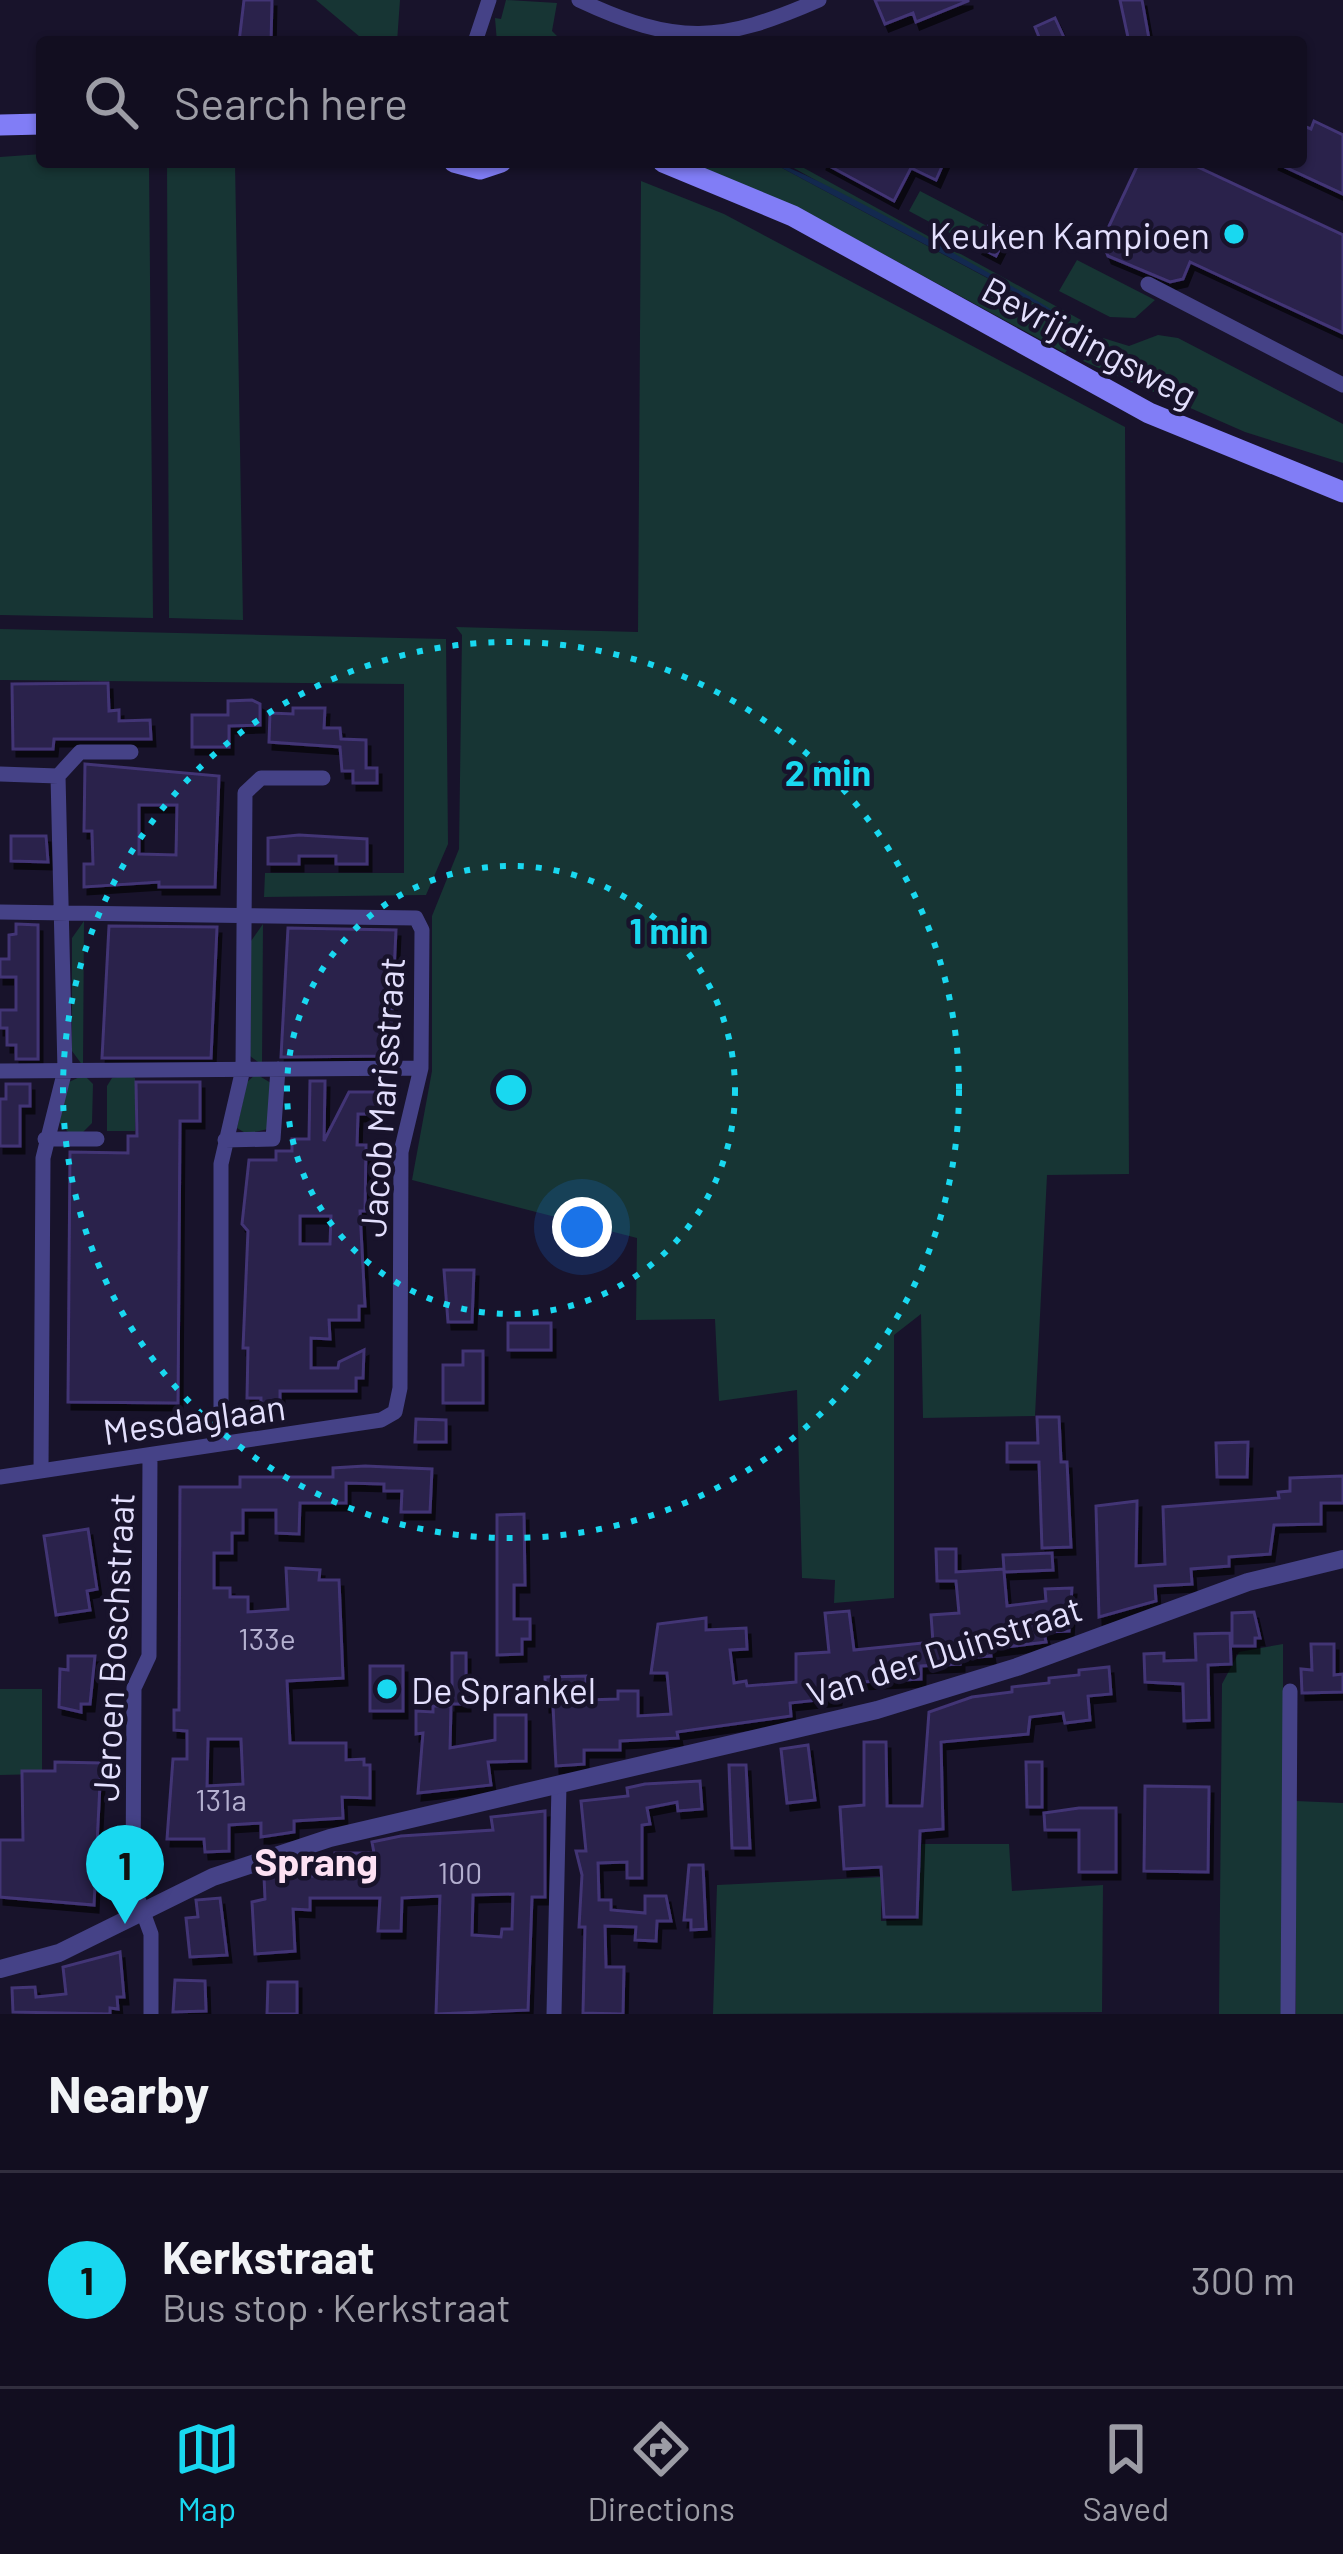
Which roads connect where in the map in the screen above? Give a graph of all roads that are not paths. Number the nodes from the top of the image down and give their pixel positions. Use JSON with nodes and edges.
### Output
{"nodes":[{"id":1,"x":489,"y":0,"type":"edge"},
{"id":2,"x":579,"y":0,"type":"edge"},
{"id":3,"x":819,"y":0,"type":"edge"},
{"id":4,"x":599,"y":4,"type":"edge"},
{"id":5,"x":482,"y":36,"type":"edge"},
{"id":6,"x":672,"y":36,"type":"edge"},
{"id":7,"x":708,"y":36,"type":"edge"},
{"id":8,"x":36,"y":124,"type":"edge"},
{"id":9,"x":0,"y":125,"type":"edge"},
{"id":10,"x":677,"y":168,"type":"edge"},
{"id":11,"x":1148,"y":284,"type":"dead end"},
{"id":12,"x":1343,"y":385,"type":"edge"},
{"id":13,"x":1297,"y":473,"type":"junction"},
{"id":14,"x":1343,"y":479,"type":"edge"},
{"id":15,"x":1343,"y":492,"type":"edge"},
{"id":16,"x":130,"y":752,"type":"dead end"},
{"id":17,"x":0,"y":774,"type":"edge"},
{"id":18,"x":58,"y":776,"type":"junction"},
{"id":19,"x":323,"y":778,"type":"dead end"},
{"id":20,"x":0,"y":912,"type":"edge"},
{"id":21,"x":64,"y":913,"type":"junction"},
{"id":22,"x":244,"y":914,"type":"junction"},
{"id":23,"x":421,"y":1068,"type":"junction"},
{"id":24,"x":278,"y":1069,"type":"junction"},
{"id":25,"x":64,"y":1070,"type":"junction"},
{"id":26,"x":243,"y":1070,"type":"junction"},
{"id":27,"x":0,"y":1071,"type":"edge"},
{"id":28,"x":97,"y":1138,"type":"dead end"},
{"id":29,"x":45,"y":1139,"type":"junction"},
{"id":30,"x":224,"y":1140,"type":"junction"},
{"id":31,"x":394,"y":1412,"type":"joint"},
{"id":32,"x":221,"y":1444,"type":"junction"},
{"id":33,"x":150,"y":1455,"type":"junction"},
{"id":34,"x":41,"y":1471,"type":"junction"},
{"id":35,"x":0,"y":1477,"type":"edge"},
{"id":36,"x":1343,"y":1558,"type":"edge"},
{"id":37,"x":1290,"y":1691,"type":"dead end"},
{"id":38,"x":559,"y":1785,"type":"junction"},
{"id":39,"x":143,"y":1912,"type":"junction"},
{"id":40,"x":0,"y":1969,"type":"edge"},
{"id":41,"x":151,"y":2014,"type":"edge"},
{"id":42,"x":554,"y":2014,"type":"edge"},
{"id":43,"x":1288,"y":2014,"type":"edge"}],
"edges":[{"from":1,"to":5,"type":"street"},
{"from":2,"to":4,"type":"street"},
{"from":3,"to":7,"type":"street"},
{"from":4,"to":6,"type":"street"},
{"from":8,"to":9,"type":"main road"},
{"from":10,"to":13,"type":"main road","name":"Bevrijdingsweg"},
{"from":11,"to":12,"type":"street"},
{"from":13,"to":14,"type":"main road","name":"Bevrijdingsweg"},
{"from":13,"to":15,"type":"main road","name":"Bevrijdingsweg"},
{"from":16,"to":18,"type":"street"},
{"from":17,"to":18,"type":"street"},
{"from":18,"to":21,"type":"street"},
{"from":19,"to":22,"type":"street"},
{"from":20,"to":21,"type":"street"},
{"from":21,"to":22,"type":"street"},
{"from":21,"to":25,"type":"street"},
{"from":22,"to":23,"type":"street","name":"Jacob Marisstraat"},
{"from":22,"to":26,"type":"street"},
{"from":23,"to":24,"type":"street"},
{"from":23,"to":31,"type":"street","name":"Jacob Marisstraat"},
{"from":24,"to":26,"type":"street"},
{"from":24,"to":30,"type":"street"},
{"from":25,"to":26,"type":"street"},
{"from":25,"to":27,"type":"street"},
{"from":25,"to":29,"type":"street"},
{"from":26,"to":30,"type":"street"},
{"from":28,"to":29,"type":"street"},
{"from":29,"to":34,"type":"street"},
{"from":30,"to":32,"type":"street"},
{"from":31,"to":32,"type":"street","name":"Mesdaglaan"},
{"from":32,"to":33,"type":"street","name":"Mesdaglaan"},
{"from":33,"to":34,"type":"street","name":"Mesdaglaan"},
{"from":33,"to":39,"type":"street","name":"Jeroen Boschstraat"},
{"from":34,"to":35,"type":"street","name":"Mesdaglaan"},
{"from":36,"to":38,"type":"street","name":"Van der Duinstraat"},
{"from":37,"to":43,"type":"street"},
{"from":38,"to":39,"type":"street","name":"Van der Duinstraat"},
{"from":38,"to":42,"type":"street"},
{"from":39,"to":40,"type":"street","name":"Van der Duinstraat"},
{"from":39,"to":41,"type":"street","name":"Jeroen Boschstraat"}]}
